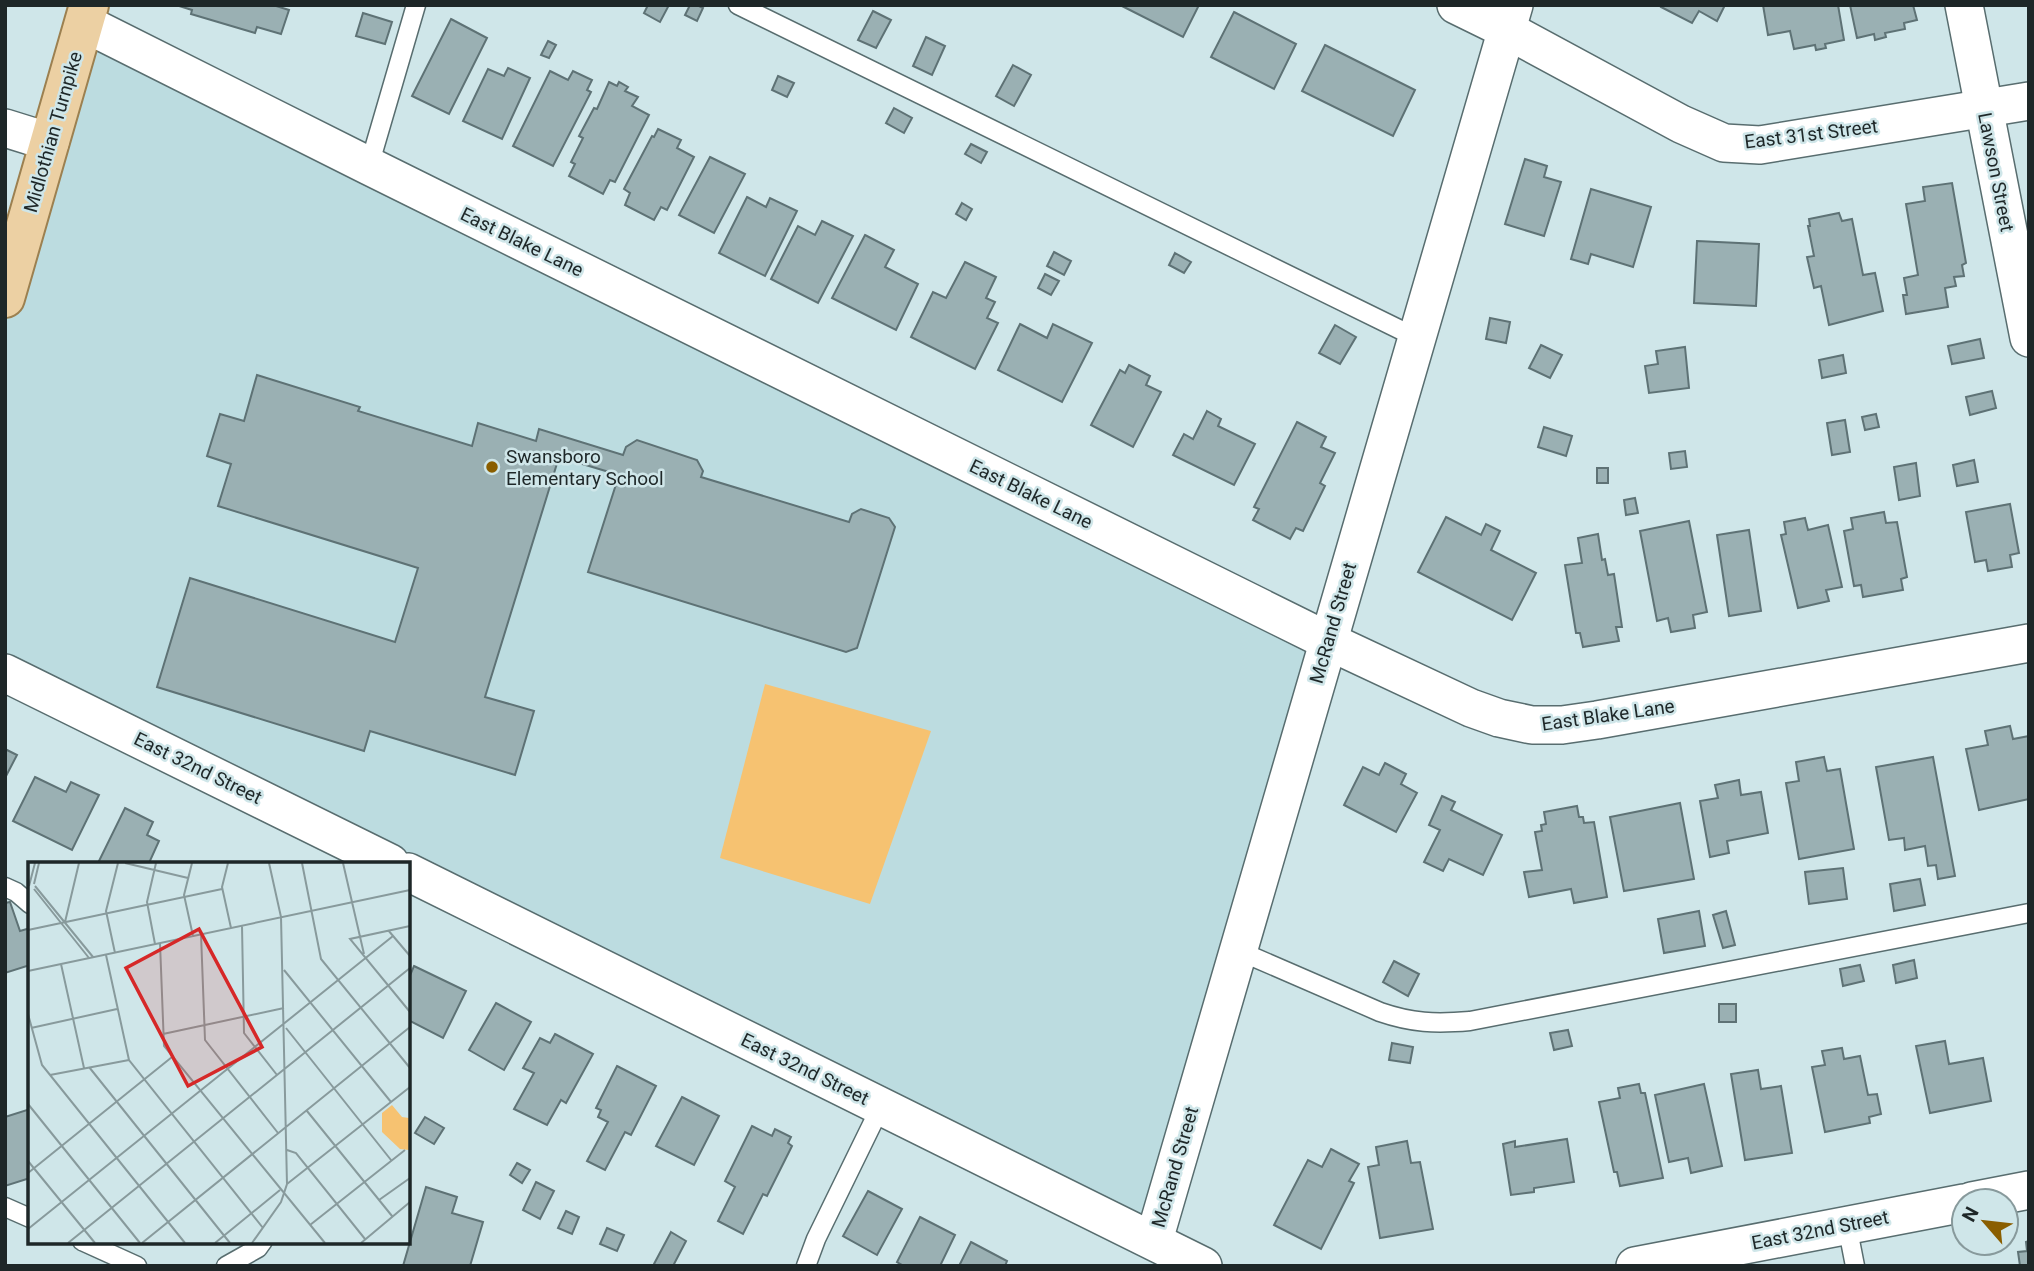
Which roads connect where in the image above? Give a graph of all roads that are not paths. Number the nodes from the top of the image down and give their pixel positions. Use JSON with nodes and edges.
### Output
{"nodes":[{"id":1,"x":416,"y":5,"type":"edge"},
{"id":2,"x":738,"y":5,"type":"edge"},
{"id":3,"x":1456,"y":5,"type":"edge"},
{"id":4,"x":1964,"y":5,"type":"edge"},
{"id":5,"x":87,"y":14,"type":"edge"},
{"id":6,"x":1510,"y":18,"type":"edge"},
{"id":7,"x":2029,"y":101,"type":"edge"},
{"id":8,"x":1984,"y":109,"type":"junction"},
{"id":9,"x":5,"y":128,"type":"edge"},
{"id":10,"x":50,"y":142,"type":"junction"},
{"id":11,"x":369,"y":166,"type":"junction"},
{"id":12,"x":5,"y":298,"type":"edge"},
{"id":13,"x":1417,"y":338,"type":"junction"},
{"id":14,"x":2029,"y":338,"type":"edge"},
{"id":15,"x":1328,"y":641,"type":"junction"},
{"id":16,"x":2029,"y":643,"type":"edge"},
{"id":17,"x":5,"y":673,"type":"edge"},
{"id":18,"x":388,"y":862,"type":"edge"},
{"id":19,"x":410,"y":873,"type":"edge"},
{"id":20,"x":5,"y":887,"type":"edge"},
{"id":21,"x":28,"y":902,"type":"edge"},
{"id":22,"x":2029,"y":913,"type":"edge"},
{"id":23,"x":1237,"y":950,"type":"junction"},
{"id":24,"x":881,"y":1106,"type":"junction"},
{"id":25,"x":1950,"y":1206,"type":"edge"},
{"id":26,"x":5,"y":1207,"type":"edge"},
{"id":27,"x":28,"y":1217,"type":"edge"},
{"id":28,"x":1847,"y":1225,"type":"junction"},
{"id":29,"x":1154,"y":1241,"type":"junction"},
{"id":30,"x":86,"y":1243,"type":"edge"},
{"id":31,"x":262,"y":1243,"type":"edge"},
{"id":32,"x":137,"y":1266,"type":"edge"},
{"id":33,"x":226,"y":1266,"type":"edge"},
{"id":34,"x":806,"y":1266,"type":"edge"},
{"id":35,"x":1203,"y":1266,"type":"edge"},
{"id":36,"x":1635,"y":1266,"type":"edge"},
{"id":37,"x":1855,"y":1266,"type":"edge"}],
"edges":[{"from":1,"to":11,"type":"lane"},
{"from":2,"to":13,"type":"lane"},
{"from":3,"to":6,"type":"street","name":"East 31st Street"},
{"from":4,"to":8,"type":"street","name":"Lawson Street"},
{"from":5,"to":10,"type":"main road","name":"Midlothian Turnpike"},
{"from":5,"to":11,"type":"street","name":"East Blake Lane"},
{"from":6,"to":8,"type":"street","name":"East 31st Street"},
{"from":6,"to":13,"type":"street","name":"McRand Street"},
{"from":7,"to":8,"type":"street","name":"East 31st Street"},
{"from":8,"to":14,"type":"street","name":"Lawson Street"},
{"from":9,"to":10,"type":"street"},
{"from":10,"to":12,"type":"main road","name":"Midlothian Turnpike"},
{"from":11,"to":15,"type":"street","name":"East Blake Lane"},
{"from":13,"to":15,"type":"street","name":"McRand Street"},
{"from":15,"to":16,"type":"street","name":"East Blake Lane"},
{"from":15,"to":23,"type":"street","name":"McRand Street"},
{"from":17,"to":18,"type":"street","name":"East 32nd Street"},
{"from":19,"to":24,"type":"street","name":"East 32nd Street"},
{"from":20,"to":21,"type":"lane"},
{"from":22,"to":23,"type":"lane"},
{"from":23,"to":29,"type":"street","name":"McRand Street"},
{"from":24,"to":29,"type":"street","name":"East 32nd Street"},
{"from":24,"to":34,"type":"lane"},
{"from":25,"to":28,"type":"street","name":"East 32nd Street"},
{"from":26,"to":27,"type":"lane"},
{"from":28,"to":36,"type":"street","name":"East 32nd Street"},
{"from":28,"to":37,"type":"lane"},
{"from":29,"to":35,"type":"street","name":"East 32nd Street"},
{"from":30,"to":32,"type":"lane"},
{"from":31,"to":33,"type":"lane"}]}
